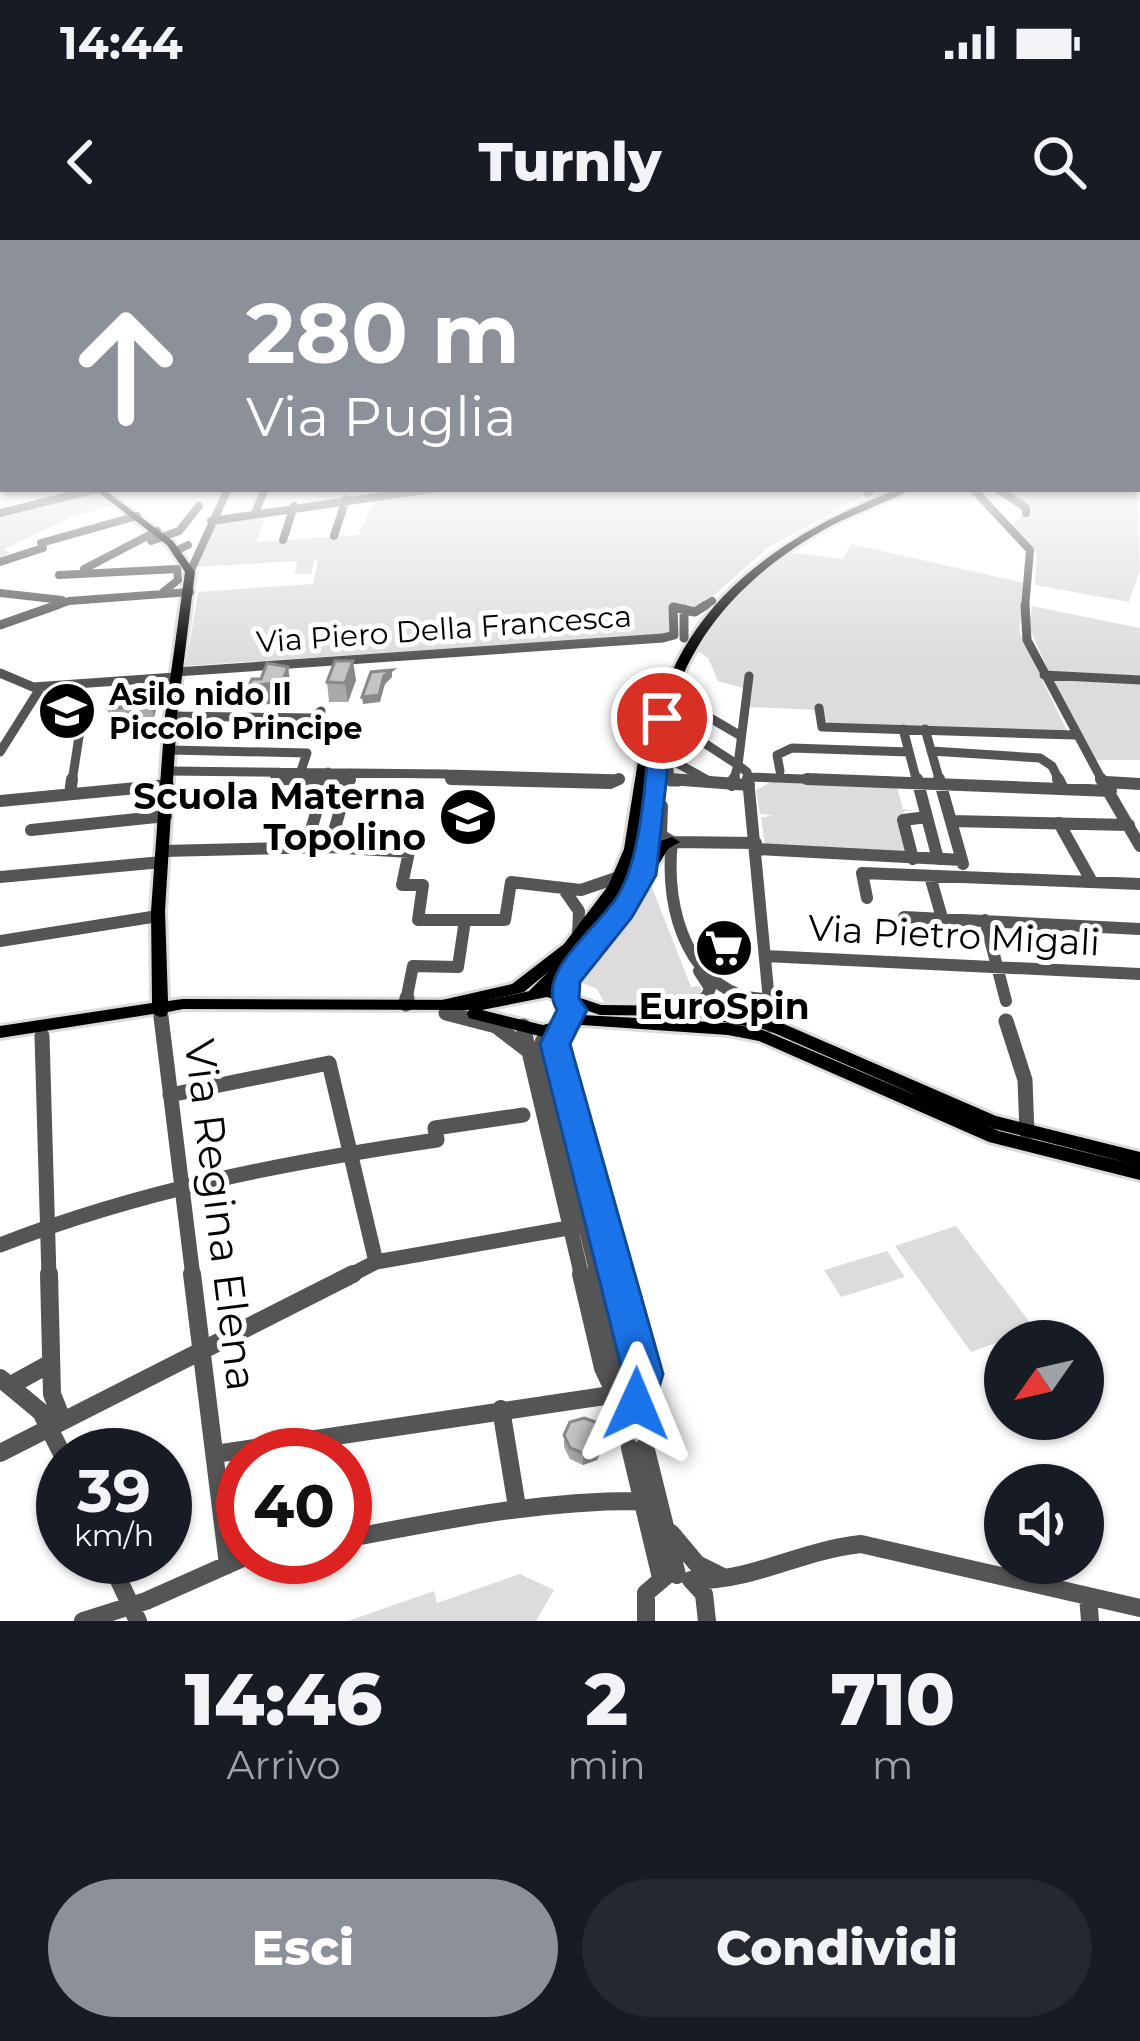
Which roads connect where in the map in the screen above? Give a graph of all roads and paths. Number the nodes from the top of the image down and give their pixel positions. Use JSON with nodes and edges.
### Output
{"nodes":[{"id":1,"x":85,"y":532,"type":"edge"},
{"id":2,"x":151,"y":532,"type":"edge"},
{"id":3,"x":176,"y":532,"type":"edge"},
{"id":4,"x":206,"y":532,"type":"edge"},
{"id":5,"x":285,"y":532,"type":"edge"},
{"id":6,"x":335,"y":532,"type":"edge"},
{"id":7,"x":802,"y":532,"type":"edge"},
{"id":8,"x":811,"y":532,"type":"edge"},
{"id":9,"x":1011,"y":532,"type":"edge"},
{"id":10,"x":334,"y":536,"type":"dead end"},
{"id":11,"x":283,"y":539,"type":"dead end"},
{"id":12,"x":159,"y":541,"type":"junction"},
{"id":13,"x":202,"y":541,"type":"junction"},
{"id":14,"x":0,"y":562,"type":"edge"},
{"id":15,"x":84,"y":569,"type":"dead end"},
{"id":16,"x":190,"y":572,"type":"junction"},
{"id":17,"x":59,"y":575,"type":"dead end"},
{"id":18,"x":159,"y":591,"type":"junction"},
{"id":19,"x":190,"y":591,"type":"junction"},
{"id":20,"x":0,"y":593,"type":"edge"},
{"id":21,"x":69,"y":601,"type":"junction"},
{"id":22,"x":712,"y":602,"type":"junction"},
{"id":23,"x":684,"y":609,"type":"junction"},
{"id":24,"x":0,"y":625,"type":"edge"},
{"id":25,"x":685,"y":638,"type":"junction"},
{"id":26,"x":0,"y":673,"type":"edge"},
{"id":27,"x":176,"y":675,"type":"junction"},
{"id":28,"x":1044,"y":675,"type":"junction"},
{"id":29,"x":749,"y":676,"type":"dead end"},
{"id":30,"x":1140,"y":680,"type":"edge"},
{"id":31,"x":41,"y":687,"type":"junction"},
{"id":32,"x":819,"y":708,"type":"dead end"},
{"id":33,"x":321,"y":711,"type":"dead end"},
{"id":34,"x":171,"y":716,"type":"junction"},
{"id":35,"x":925,"y":728,"type":"junction"},
{"id":36,"x":904,"y":729,"type":"junction"},
{"id":37,"x":80,"y":730,"type":"dead end"},
{"id":38,"x":671,"y":732,"type":"junction"},
{"id":39,"x":1075,"y":735,"type":"junction"},
{"id":40,"x":741,"y":736,"type":"junction"},
{"id":41,"x":170,"y":750,"type":"junction"},
{"id":42,"x":931,"y":751,"type":"junction"},
{"id":43,"x":0,"y":752,"type":"edge"},
{"id":44,"x":909,"y":752,"type":"junction"},
{"id":45,"x":668,"y":758,"type":"junction"},
{"id":46,"x":279,"y":771,"type":"junction"},
{"id":47,"x":301,"y":771,"type":"junction"},
{"id":48,"x":780,"y":771,"type":"junction"},
{"id":49,"x":327,"y":776,"type":"junction"},
{"id":50,"x":351,"y":776,"type":"junction"},
{"id":51,"x":739,"y":776,"type":"junction"},
{"id":52,"x":168,"y":778,"type":"junction"},
{"id":53,"x":516,"y":778,"type":"junction"},
{"id":54,"x":808,"y":780,"type":"junction"},
{"id":55,"x":940,"y":783,"type":"junction"},
{"id":56,"x":918,"y":784,"type":"junction"},
{"id":57,"x":1140,"y":784,"type":"edge"},
{"id":58,"x":1108,"y":786,"type":"junction"},
{"id":59,"x":1063,"y":789,"type":"junction"},
{"id":60,"x":70,"y":794,"type":"junction"},
{"id":61,"x":0,"y":801,"type":"edge"},
{"id":62,"x":662,"y":806,"type":"dead end"},
{"id":63,"x":166,"y":816,"type":"junction"},
{"id":64,"x":927,"y":818,"type":"junction"},
{"id":65,"x":951,"y":821,"type":"junction"},
{"id":66,"x":1059,"y":824,"type":"junction"},
{"id":67,"x":1129,"y":825,"type":"junction"},
{"id":68,"x":31,"y":830,"type":"dead end"},
{"id":69,"x":672,"y":842,"type":"junction"},
{"id":70,"x":331,"y":843,"type":"junction"},
{"id":71,"x":756,"y":846,"type":"junction"},
{"id":72,"x":1140,"y":846,"type":"edge"},
{"id":73,"x":305,"y":847,"type":"junction"},
{"id":74,"x":163,"y":856,"type":"junction"},
{"id":75,"x":913,"y":859,"type":"junction"},
{"id":76,"x":938,"y":859,"type":"junction"},
{"id":77,"x":962,"y":860,"type":"junction"},
{"id":78,"x":622,"y":875,"type":"junction"},
{"id":79,"x":643,"y":875,"type":"junction"},
{"id":80,"x":930,"y":876,"type":"junction"},
{"id":81,"x":0,"y":877,"type":"edge"},
{"id":82,"x":967,"y":877,"type":"junction"},
{"id":83,"x":1092,"y":882,"type":"junction"},
{"id":84,"x":1140,"y":884,"type":"edge"},
{"id":85,"x":564,"y":890,"type":"junction"},
{"id":86,"x":867,"y":898,"type":"dead end"},
{"id":87,"x":158,"y":916,"type":"junction"},
{"id":88,"x":904,"y":917,"type":"dead end"},
{"id":89,"x":942,"y":918,"type":"junction"},
{"id":90,"x":465,"y":920,"type":"junction"},
{"id":91,"x":985,"y":920,"type":"junction"},
{"id":92,"x":1140,"y":929,"type":"edge"},
{"id":93,"x":0,"y":941,"type":"edge"},
{"id":94,"x":574,"y":941,"type":"junction"},
{"id":95,"x":765,"y":956,"type":"junction"},
{"id":96,"x":695,"y":965,"type":"junction"},
{"id":97,"x":997,"y":967,"type":"junction"},
{"id":98,"x":158,"y":974,"type":"junction"},
{"id":99,"x":1140,"y":974,"type":"edge"},
{"id":100,"x":529,"y":994,"type":"junction"},
{"id":101,"x":567,"y":1000,"type":"junction"},
{"id":102,"x":768,"y":1001,"type":"junction"},
{"id":103,"x":1006,"y":1001,"type":"dead end"},
{"id":104,"x":406,"y":1004,"type":"junction"},
{"id":105,"x":447,"y":1008,"type":"junction"},
{"id":106,"x":692,"y":1011,"type":"junction"},
{"id":107,"x":160,"y":1012,"type":"junction"},
{"id":108,"x":110,"y":1015,"type":"junction"},
{"id":109,"x":1006,"y":1021,"type":"dead end"},
{"id":110,"x":520,"y":1024,"type":"junction"},
{"id":111,"x":771,"y":1025,"type":"junction"},
{"id":112,"x":558,"y":1027,"type":"junction"},
{"id":113,"x":0,"y":1032,"type":"edge"},
{"id":114,"x":42,"y":1036,"type":"junction"},
{"id":115,"x":0,"y":1042,"type":"edge"},
{"id":116,"x":527,"y":1050,"type":"junction"},
{"id":117,"x":170,"y":1095,"type":"junction"},
{"id":118,"x":523,"y":1115,"type":"dead end"},
{"id":119,"x":1027,"y":1133,"type":"junction"},
{"id":120,"x":348,"y":1153,"type":"junction"},
{"id":121,"x":1140,"y":1159,"type":"edge"},
{"id":122,"x":1140,"y":1173,"type":"edge"},
{"id":123,"x":182,"y":1190,"type":"junction"},
{"id":124,"x":49,"y":1226,"type":"junction"},
{"id":125,"x":577,"y":1227,"type":"junction"},
{"id":126,"x":9,"y":1242,"type":"edge"},
{"id":127,"x":49,"y":1249,"type":"junction"},
{"id":128,"x":376,"y":1262,"type":"junction"},
{"id":129,"x":202,"y":1348,"type":"junction"},
{"id":130,"x":51,"y":1363,"type":"junction"},
{"id":131,"x":6,"y":1381,"type":"edge"},
{"id":132,"x":627,"y":1399,"type":"junction"},
{"id":133,"x":501,"y":1409,"type":"junction"},
{"id":134,"x":56,"y":1422,"type":"junction"},
{"id":135,"x":57,"y":1428,"type":"edge"},
{"id":136,"x":0,"y":1453,"type":"edge"},
{"id":137,"x":215,"y":1454,"type":"junction"},
{"id":138,"x":216,"y":1459,"type":"edge"},
{"id":139,"x":643,"y":1501,"type":"junction"},
{"id":140,"x":517,"y":1507,"type":"junction"},
{"id":141,"x":663,"y":1517,"type":"junction"},
{"id":142,"x":372,"y":1534,"type":"edge"},
{"id":143,"x":216,"y":1574,"type":"edge"},
{"id":144,"x":676,"y":1578,"type":"junction"},
{"id":145,"x":736,"y":1580,"type":"junction"},
{"id":146,"x":121,"y":1584,"type":"edge"},
{"id":147,"x":1088,"y":1596,"type":"junction"},
{"id":148,"x":1140,"y":1608,"type":"edge"},
{"id":149,"x":135,"y":1615,"type":"edge"},
{"id":150,"x":83,"y":1621,"type":"edge"},
{"id":151,"x":646,"y":1621,"type":"edge"},
{"id":152,"x":707,"y":1621,"type":"edge"},
{"id":153,"x":1090,"y":1621,"type":"edge"}],
"edges":[{"from":1,"to":14,"type":"street"},
{"from":2,"to":12,"type":"main road"},
{"from":3,"to":12,"type":"street"},
{"from":4,"to":13,"type":"street"},
{"from":5,"to":11,"type":"street"},
{"from":6,"to":10,"type":"street"},
{"from":7,"to":22,"type":"highway"},
{"from":8,"to":79,"type":"highway"},
{"from":9,"to":28,"type":"street"},
{"from":12,"to":13,"type":"street"},
{"from":12,"to":13,"type":"street"},
{"from":12,"to":15,"type":"street"},
{"from":12,"to":16,"type":"main road"},
{"from":13,"to":16,"type":"street"},
{"from":16,"to":19,"type":"main road"},
{"from":17,"to":18,"type":"street"},
{"from":18,"to":19,"type":"street"},
{"from":18,"to":21,"type":"street"},
{"from":19,"to":27,"type":"main road"},
{"from":20,"to":21,"type":"street"},
{"from":21,"to":24,"type":"street"},
{"from":22,"to":23,"type":"street","name":"Via Piero Della Francesca"},
{"from":22,"to":25,"type":"highway"},
{"from":23,"to":25,"type":"street","name":"Via Piero Della Francesca"},
{"from":23,"to":27,"type":"street","name":"Via Piero Della Francesca"},
{"from":25,"to":78,"type":"highway"},
{"from":26,"to":31,"type":"street"},
{"from":27,"to":31,"type":"street"},
{"from":27,"to":34,"type":"main road"},
{"from":28,"to":30,"type":"street"},
{"from":28,"to":39,"type":"street"},
{"from":29,"to":40,"type":"street"},
{"from":31,"to":43,"type":"street"},
{"from":32,"to":36,"type":"street"},
{"from":33,"to":34,"type":"street"},
{"from":34,"to":41,"type":"main road"},
{"from":35,"to":36,"type":"street"},
{"from":35,"to":39,"type":"street"},
{"from":35,"to":42,"type":"street"},
{"from":36,"to":44,"type":"street"},
{"from":37,"to":60,"type":"street"},
{"from":38,"to":40,"type":"street"},
{"from":38,"to":45,"type":"street"},
{"from":38,"to":51,"type":"street"},
{"from":39,"to":58,"type":"street"},
{"from":40,"to":51,"type":"street"},
{"from":41,"to":47,"type":"street"},
{"from":41,"to":52,"type":"main road"},
{"from":42,"to":55,"type":"street"},
{"from":42,"to":59,"type":"street"},
{"from":44,"to":48,"type":"street"},
{"from":44,"to":56,"type":"street"},
{"from":45,"to":51,"type":"street"},
{"from":45,"to":51,"type":"street"},
{"from":46,"to":47,"type":"street"},
{"from":46,"to":49,"type":"street"},
{"from":46,"to":52,"type":"street"},
{"from":47,"to":49,"type":"street"},
{"from":48,"to":51,"type":"street"},
{"from":48,"to":54,"type":"street"},
{"from":49,"to":50,"type":"street"},
{"from":49,"to":73,"type":"street"},
{"from":50,"to":53,"type":"street"},
{"from":50,"to":70,"type":"street"},
{"from":51,"to":54,"type":"street"},
{"from":51,"to":71,"type":"street"},
{"from":52,"to":60,"type":"street"},
{"from":52,"to":63,"type":"main road"},
{"from":53,"to":53,"type":"street"},
{"from":54,"to":56,"type":"street"},
{"from":55,"to":56,"type":"street"},
{"from":55,"to":59,"type":"street"},
{"from":55,"to":65,"type":"street"},
{"from":56,"to":64,"type":"street"},
{"from":57,"to":58,"type":"street"},
{"from":58,"to":59,"type":"street"},
{"from":58,"to":67,"type":"street"},
{"from":60,"to":61,"type":"street"},
{"from":62,"to":69,"type":"street"},
{"from":63,"to":68,"type":"street"},
{"from":63,"to":74,"type":"main road"},
{"from":64,"to":75,"type":"street"},
{"from":64,"to":76,"type":"street"},
{"from":65,"to":66,"type":"street"},
{"from":65,"to":77,"type":"street"},
{"from":66,"to":67,"type":"street"},
{"from":66,"to":83,"type":"street"},
{"from":67,"to":72,"type":"street"},
{"from":69,"to":71,"type":"street"},
{"from":69,"to":79,"type":"highway"},
{"from":69,"to":96,"type":"street"},
{"from":70,"to":73,"type":"street"},
{"from":70,"to":90,"type":"street"},
{"from":71,"to":75,"type":"street"},
{"from":71,"to":95,"type":"street"},
{"from":73,"to":74,"type":"street"},
{"from":74,"to":81,"type":"street"},
{"from":74,"to":87,"type":"main road"},
{"from":75,"to":76,"type":"street"},
{"from":76,"to":77,"type":"street"},
{"from":77,"to":82,"type":"street"},
{"from":78,"to":85,"type":"street"},
{"from":78,"to":94,"type":"highway"},
{"from":79,"to":101,"type":"highway"},
{"from":80,"to":82,"type":"street"},
{"from":80,"to":86,"type":"street"},
{"from":80,"to":89,"type":"street"},
{"from":82,"to":83,"type":"street"},
{"from":83,"to":84,"type":"street"},
{"from":85,"to":90,"type":"street"},
{"from":85,"to":94,"type":"street"},
{"from":87,"to":93,"type":"street"},
{"from":87,"to":98,"type":"main road"},
{"from":88,"to":89,"type":"street"},
{"from":89,"to":91,"type":"street"},
{"from":90,"to":104,"type":"street"},
{"from":91,"to":92,"type":"street"},
{"from":91,"to":97,"type":"street"},
{"from":94,"to":100,"type":"highway"},
{"from":94,"to":105,"type":"highway"},
{"from":95,"to":97,"type":"street","name":"Via Pietro Migali"},
{"from":95,"to":102,"type":"street"},
{"from":96,"to":102,"type":"street"},
{"from":96,"to":106,"type":"street"},
{"from":97,"to":99,"type":"street","name":"Via Pietro Migali"},
{"from":97,"to":103,"type":"street"},
{"from":98,"to":107,"type":"main road"},
{"from":98,"to":108,"type":"main road"},
{"from":100,"to":101,"type":"main road"},
{"from":100,"to":105,"type":"main road"},
{"from":100,"to":110,"type":"main road"},
{"from":101,"to":106,"type":"main road"},
{"from":101,"to":112,"type":"main road"},
{"from":102,"to":111,"type":"street"},
{"from":104,"to":105,"type":"main road"},
{"from":104,"to":107,"type":"main road"},
{"from":105,"to":107,"type":"main road"},
{"from":105,"to":110,"type":"main road"},
{"from":105,"to":116,"type":"street"},
{"from":106,"to":111,"type":"main road"},
{"from":107,"to":108,"type":"main road"},
{"from":107,"to":114,"type":"main road"},
{"from":107,"to":117,"type":"street","name":"Via Regina Elena"},
{"from":108,"to":113,"type":"main road"},
{"from":109,"to":119,"type":"street"},
{"from":110,"to":112,"type":"main road"},
{"from":110,"to":116,"type":"street"},
{"from":111,"to":119,"type":"main road"},
{"from":112,"to":122,"type":"main road"},
{"from":112,"to":125,"type":"street"},
{"from":112,"to":132,"type":"street"},
{"from":114,"to":115,"type":"main road"},
{"from":114,"to":124,"type":"street"},
{"from":116,"to":125,"type":"street"},
{"from":117,"to":120,"type":"street"},
{"from":117,"to":123,"type":"street","name":"Via Regina Elena"},
{"from":118,"to":120,"type":"street"},
{"from":119,"to":121,"type":"main road"},
{"from":120,"to":123,"type":"street"},
{"from":120,"to":128,"type":"street"},
{"from":123,"to":124,"type":"street"},
{"from":123,"to":129,"type":"street","name":"Via Regina Elena"},
{"from":124,"to":126,"type":"street"},
{"from":124,"to":127,"type":"street"},
{"from":125,"to":128,"type":"street"},
{"from":125,"to":132,"type":"street"},
{"from":126,"to":127,"type":"street"},
{"from":127,"to":130,"type":"street"},
{"from":128,"to":129,"type":"street"},
{"from":129,"to":134,"type":"street"},
{"from":129,"to":137,"type":"street","name":"Via Regina Elena"},
{"from":130,"to":131,"type":"street"},
{"from":130,"to":134,"type":"street"},
{"from":131,"to":134,"type":"street"},
{"from":132,"to":133,"type":"street"},
{"from":133,"to":137,"type":"street"},
{"from":133,"to":140,"type":"street"},
{"from":134,"to":135,"type":"street"},
{"from":134,"to":136,"type":"street"},
{"from":137,"to":138,"type":"street","name":"Via Regina Elena"},
{"from":139,"to":140,"type":"street"},
{"from":139,"to":141,"type":"street"},
{"from":139,"to":144,"type":"street"},
{"from":140,"to":142,"type":"street"},
{"from":141,"to":144,"type":"street"},
{"from":141,"to":145,"type":"street"},
{"from":143,"to":149,"type":"street"},
{"from":144,"to":145,"type":"street"},
{"from":144,"to":151,"type":"street"},
{"from":144,"to":152,"type":"street"},
{"from":145,"to":147,"type":"street"},
{"from":146,"to":149,"type":"street"},
{"from":147,"to":148,"type":"street"},
{"from":147,"to":153,"type":"street"},
{"from":149,"to":150,"type":"street"}]}
